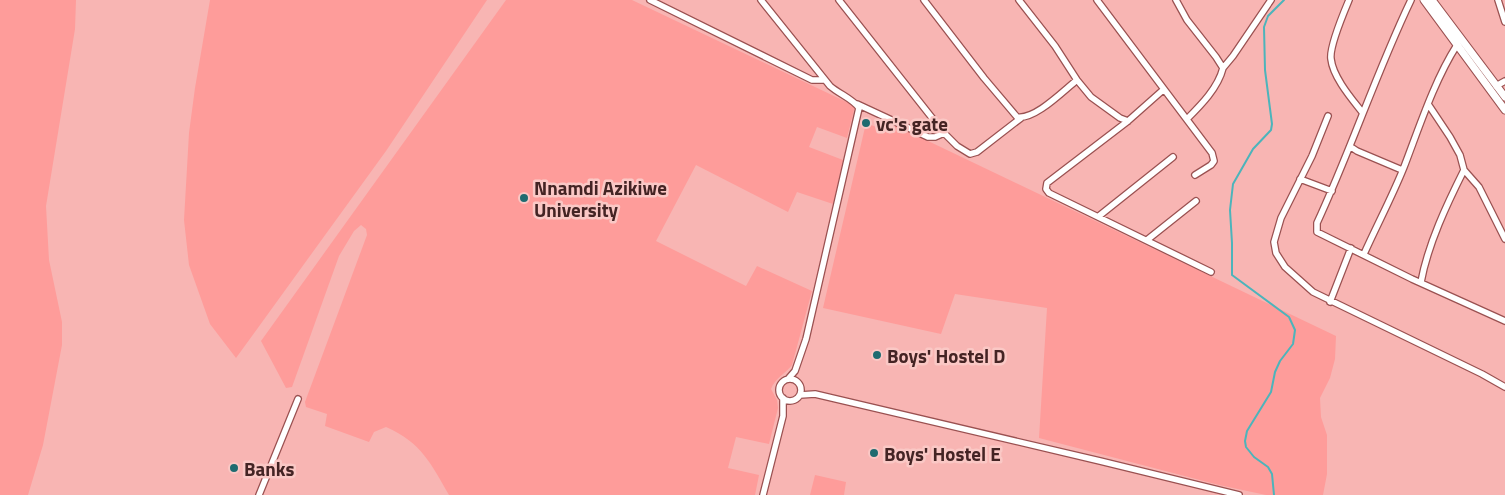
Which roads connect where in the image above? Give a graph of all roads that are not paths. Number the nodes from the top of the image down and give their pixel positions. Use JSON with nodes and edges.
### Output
{"nodes":[{"id":1,"x":650,"y":0,"type":"edge"},
{"id":2,"x":761,"y":0,"type":"edge"},
{"id":3,"x":839,"y":0,"type":"edge"},
{"id":4,"x":924,"y":0,"type":"edge"},
{"id":5,"x":1019,"y":0,"type":"edge"},
{"id":6,"x":1097,"y":0,"type":"edge"},
{"id":7,"x":1176,"y":0,"type":"edge"},
{"id":8,"x":1271,"y":0,"type":"edge"},
{"id":9,"x":1349,"y":0,"type":"edge"},
{"id":10,"x":1411,"y":0,"type":"edge"},
{"id":11,"x":1424,"y":0,"type":"edge"},
{"id":12,"x":1432,"y":0,"type":"edge"},
{"id":13,"x":1498,"y":0,"type":"edge"},
{"id":14,"x":1505,"y":22,"type":"edge"},
{"id":15,"x":1457,"y":45,"type":"junction"},
{"id":16,"x":1223,"y":68,"type":"junction"},
{"id":17,"x":825,"y":80,"type":"junction"},
{"id":18,"x":1077,"y":80,"type":"junction"},
{"id":19,"x":1505,"y":80,"type":"edge"},
{"id":20,"x":1496,"y":86,"type":"junction"},
{"id":21,"x":1164,"y":90,"type":"junction"},
{"id":22,"x":1505,"y":97,"type":"edge"},
{"id":23,"x":857,"y":104,"type":"junction"},
{"id":24,"x":1428,"y":104,"type":"junction"},
{"id":25,"x":1505,"y":110,"type":"edge"},
{"id":26,"x":1362,"y":112,"type":"junction"},
{"id":27,"x":1328,"y":116,"type":"dead end"},
{"id":28,"x":1021,"y":118,"type":"junction"},
{"id":29,"x":1187,"y":119,"type":"junction"},
{"id":30,"x":1128,"y":121,"type":"junction"},
{"id":31,"x":944,"y":133,"type":"junction"},
{"id":32,"x":1351,"y":147,"type":"junction"},
{"id":33,"x":1173,"y":157,"type":"dead end"},
{"id":34,"x":1402,"y":170,"type":"junction"},
{"id":35,"x":1464,"y":170,"type":"junction"},
{"id":36,"x":1195,"y":175,"type":"dead end"},
{"id":37,"x":1300,"y":179,"type":"junction"},
{"id":38,"x":1332,"y":191,"type":"junction"},
{"id":39,"x":1196,"y":201,"type":"dead end"},
{"id":40,"x":1099,"y":216,"type":"junction"},
{"id":41,"x":1505,"y":239,"type":"edge"},
{"id":42,"x":1148,"y":240,"type":"junction"},
{"id":43,"x":1352,"y":248,"type":"junction"},
{"id":44,"x":1364,"y":254,"type":"junction"},
{"id":45,"x":1211,"y":272,"type":"dead end"},
{"id":46,"x":1421,"y":282,"type":"junction"},
{"id":47,"x":1330,"y":302,"type":"junction"},
{"id":48,"x":1505,"y":321,"type":"edge"},
{"id":49,"x":795,"y":371,"type":"junction"},
{"id":50,"x":788,"y":379,"type":"junction"},
{"id":51,"x":799,"y":383,"type":"junction"},
{"id":52,"x":1505,"y":387,"type":"edge"},
{"id":53,"x":815,"y":394,"type":"junction"},
{"id":54,"x":800,"y":395,"type":"junction"},
{"id":55,"x":783,"y":398,"type":"junction"},
{"id":56,"x":298,"y":399,"type":"dead end"},
{"id":57,"x":792,"y":400,"type":"junction"},
{"id":58,"x":783,"y":416,"type":"junction"},
{"id":59,"x":259,"y":495,"type":"edge"},
{"id":60,"x":763,"y":495,"type":"edge"},
{"id":61,"x":1239,"y":495,"type":"edge"}],
"edges":[{"from":1,"to":17,"type":"street"},
{"from":2,"to":17,"type":"street"},
{"from":3,"to":31,"type":"street"},
{"from":4,"to":28,"type":"street"},
{"from":5,"to":18,"type":"street"},
{"from":6,"to":21,"type":"street"},
{"from":7,"to":16,"type":"street"},
{"from":8,"to":16,"type":"street"},
{"from":9,"to":26,"type":"street"},
{"from":10,"to":26,"type":"street"},
{"from":11,"to":15,"type":"street"},
{"from":12,"to":20,"type":"street"},
{"from":13,"to":14,"type":"street"},
{"from":15,"to":24,"type":"street"},
{"from":15,"to":25,"type":"street"},
{"from":16,"to":29,"type":"street"},
{"from":17,"to":23,"type":"street"},
{"from":18,"to":28,"type":"street"},
{"from":18,"to":30,"type":"street"},
{"from":19,"to":20,"type":"street"},
{"from":20,"to":22,"type":"street"},
{"from":21,"to":29,"type":"street"},
{"from":21,"to":30,"type":"street"},
{"from":23,"to":31,"type":"street"},
{"from":23,"to":49,"type":"street"},
{"from":24,"to":34,"type":"street"},
{"from":24,"to":35,"type":"street"},
{"from":26,"to":32,"type":"street"},
{"from":27,"to":37,"type":"street"},
{"from":28,"to":31,"type":"street"},
{"from":29,"to":36,"type":"street"},
{"from":30,"to":40,"type":"street"},
{"from":32,"to":34,"type":"street"},
{"from":32,"to":38,"type":"street"},
{"from":33,"to":40,"type":"street"},
{"from":34,"to":44,"type":"street"},
{"from":35,"to":41,"type":"street"},
{"from":35,"to":46,"type":"street"},
{"from":37,"to":38,"type":"street"},
{"from":37,"to":47,"type":"street"},
{"from":38,"to":43,"type":"street"},
{"from":39,"to":42,"type":"street"},
{"from":40,"to":42,"type":"street"},
{"from":42,"to":45,"type":"street"},
{"from":43,"to":44,"type":"street"},
{"from":43,"to":47,"type":"street"},
{"from":44,"to":46,"type":"street"},
{"from":46,"to":48,"type":"street"},
{"from":47,"to":52,"type":"street"},
{"from":49,"to":50,"type":"street"},
{"from":49,"to":51,"type":"street"},
{"from":50,"to":51,"type":"street"},
{"from":50,"to":55,"type":"street"},
{"from":51,"to":53,"type":"street"},
{"from":51,"to":54,"type":"street"},
{"from":53,"to":54,"type":"street"},
{"from":53,"to":61,"type":"street"},
{"from":54,"to":57,"type":"street"},
{"from":55,"to":57,"type":"street"},
{"from":55,"to":58,"type":"street"},
{"from":56,"to":59,"type":"street"},
{"from":57,"to":58,"type":"street"},
{"from":58,"to":60,"type":"street"}]}
